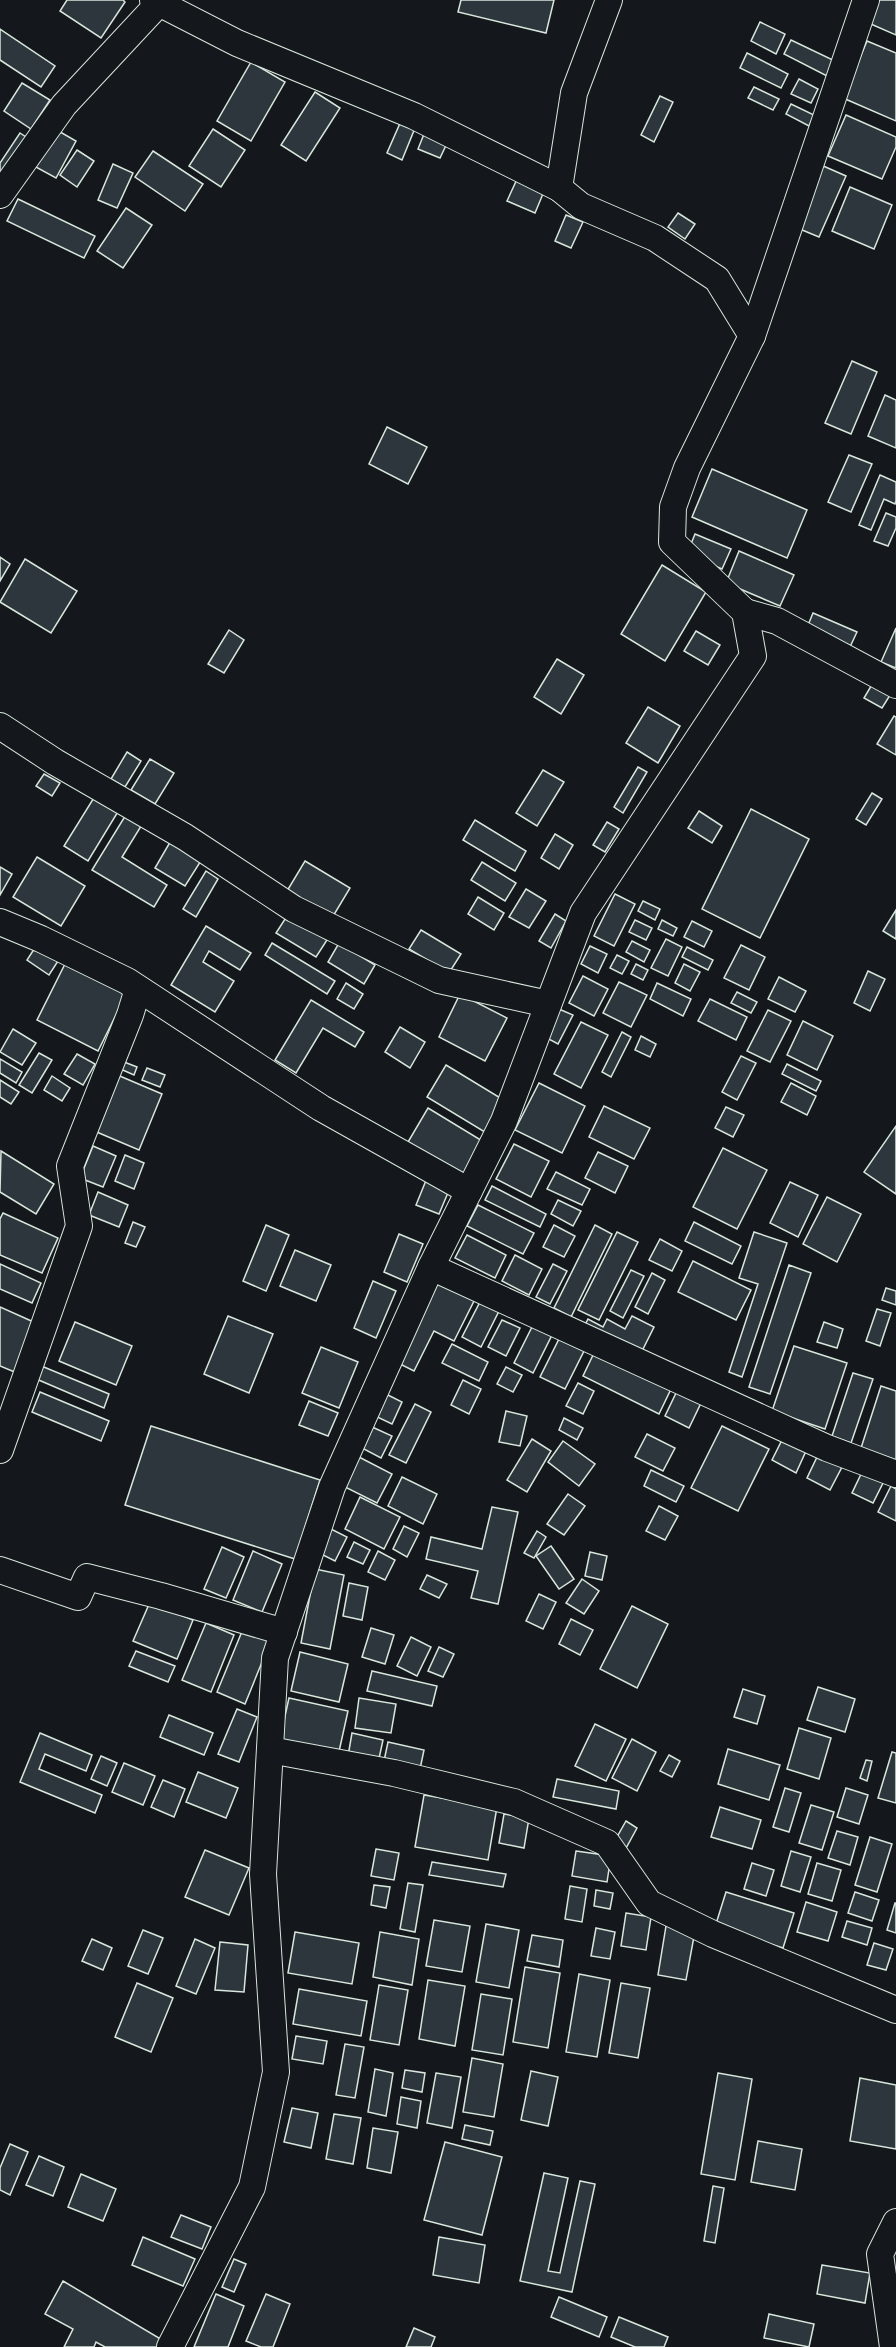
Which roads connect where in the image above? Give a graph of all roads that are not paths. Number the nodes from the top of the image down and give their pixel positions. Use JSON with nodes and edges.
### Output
{"nodes":[{"id":1,"x":609,"y":0,"type":"edge"},
{"id":2,"x":866,"y":0,"type":"edge"},
{"id":3,"x":159,"y":1,"type":"edge"},
{"id":4,"x":559,"y":188,"type":"junction"},
{"id":5,"x":0,"y":195,"type":"edge"},
{"id":6,"x":752,"y":336,"type":"junction"},
{"id":7,"x":745,"y":612,"type":"junction"},
{"id":8,"x":896,"y":685,"type":"edge"},
{"id":9,"x":0,"y":726,"type":"edge"},
{"id":10,"x":0,"y":922,"type":"edge"},
{"id":11,"x":138,"y":989,"type":"junction"},
{"id":12,"x":548,"y":1004,"type":"junction"},
{"id":13,"x":469,"y":1191,"type":"junction"},
{"id":14,"x":431,"y":1267,"type":"junction"},
{"id":15,"x":0,"y":1450,"type":"edge"},
{"id":16,"x":896,"y":1474,"type":"edge"},
{"id":17,"x":0,"y":1570,"type":"edge"},
{"id":18,"x":284,"y":1632,"type":"junction"},
{"id":19,"x":270,"y":1750,"type":"junction"},
{"id":20,"x":896,"y":2010,"type":"edge"},
{"id":21,"x":896,"y":2222,"type":"edge"},
{"id":22,"x":170,"y":2347,"type":"edge"},
{"id":23,"x":893,"y":2347,"type":"edge"}],
"edges":[{"from":1,"to":4,"type":"street"},
{"from":2,"to":6,"type":"street"},
{"from":3,"to":4,"type":"street"},
{"from":3,"to":5,"type":"street"},
{"from":4,"to":6,"type":"street"},
{"from":6,"to":7,"type":"street"},
{"from":7,"to":8,"type":"street"},
{"from":7,"to":12,"type":"street"},
{"from":9,"to":12,"type":"street"},
{"from":10,"to":11,"type":"street"},
{"from":11,"to":13,"type":"street"},
{"from":11,"to":15,"type":"street"},
{"from":12,"to":13,"type":"street"},
{"from":13,"to":14,"type":"street"},
{"from":14,"to":16,"type":"street"},
{"from":14,"to":18,"type":"street"},
{"from":17,"to":18,"type":"street"},
{"from":18,"to":19,"type":"street"},
{"from":19,"to":20,"type":"street"},
{"from":19,"to":22,"type":"street"},
{"from":21,"to":23,"type":"street"}]}
